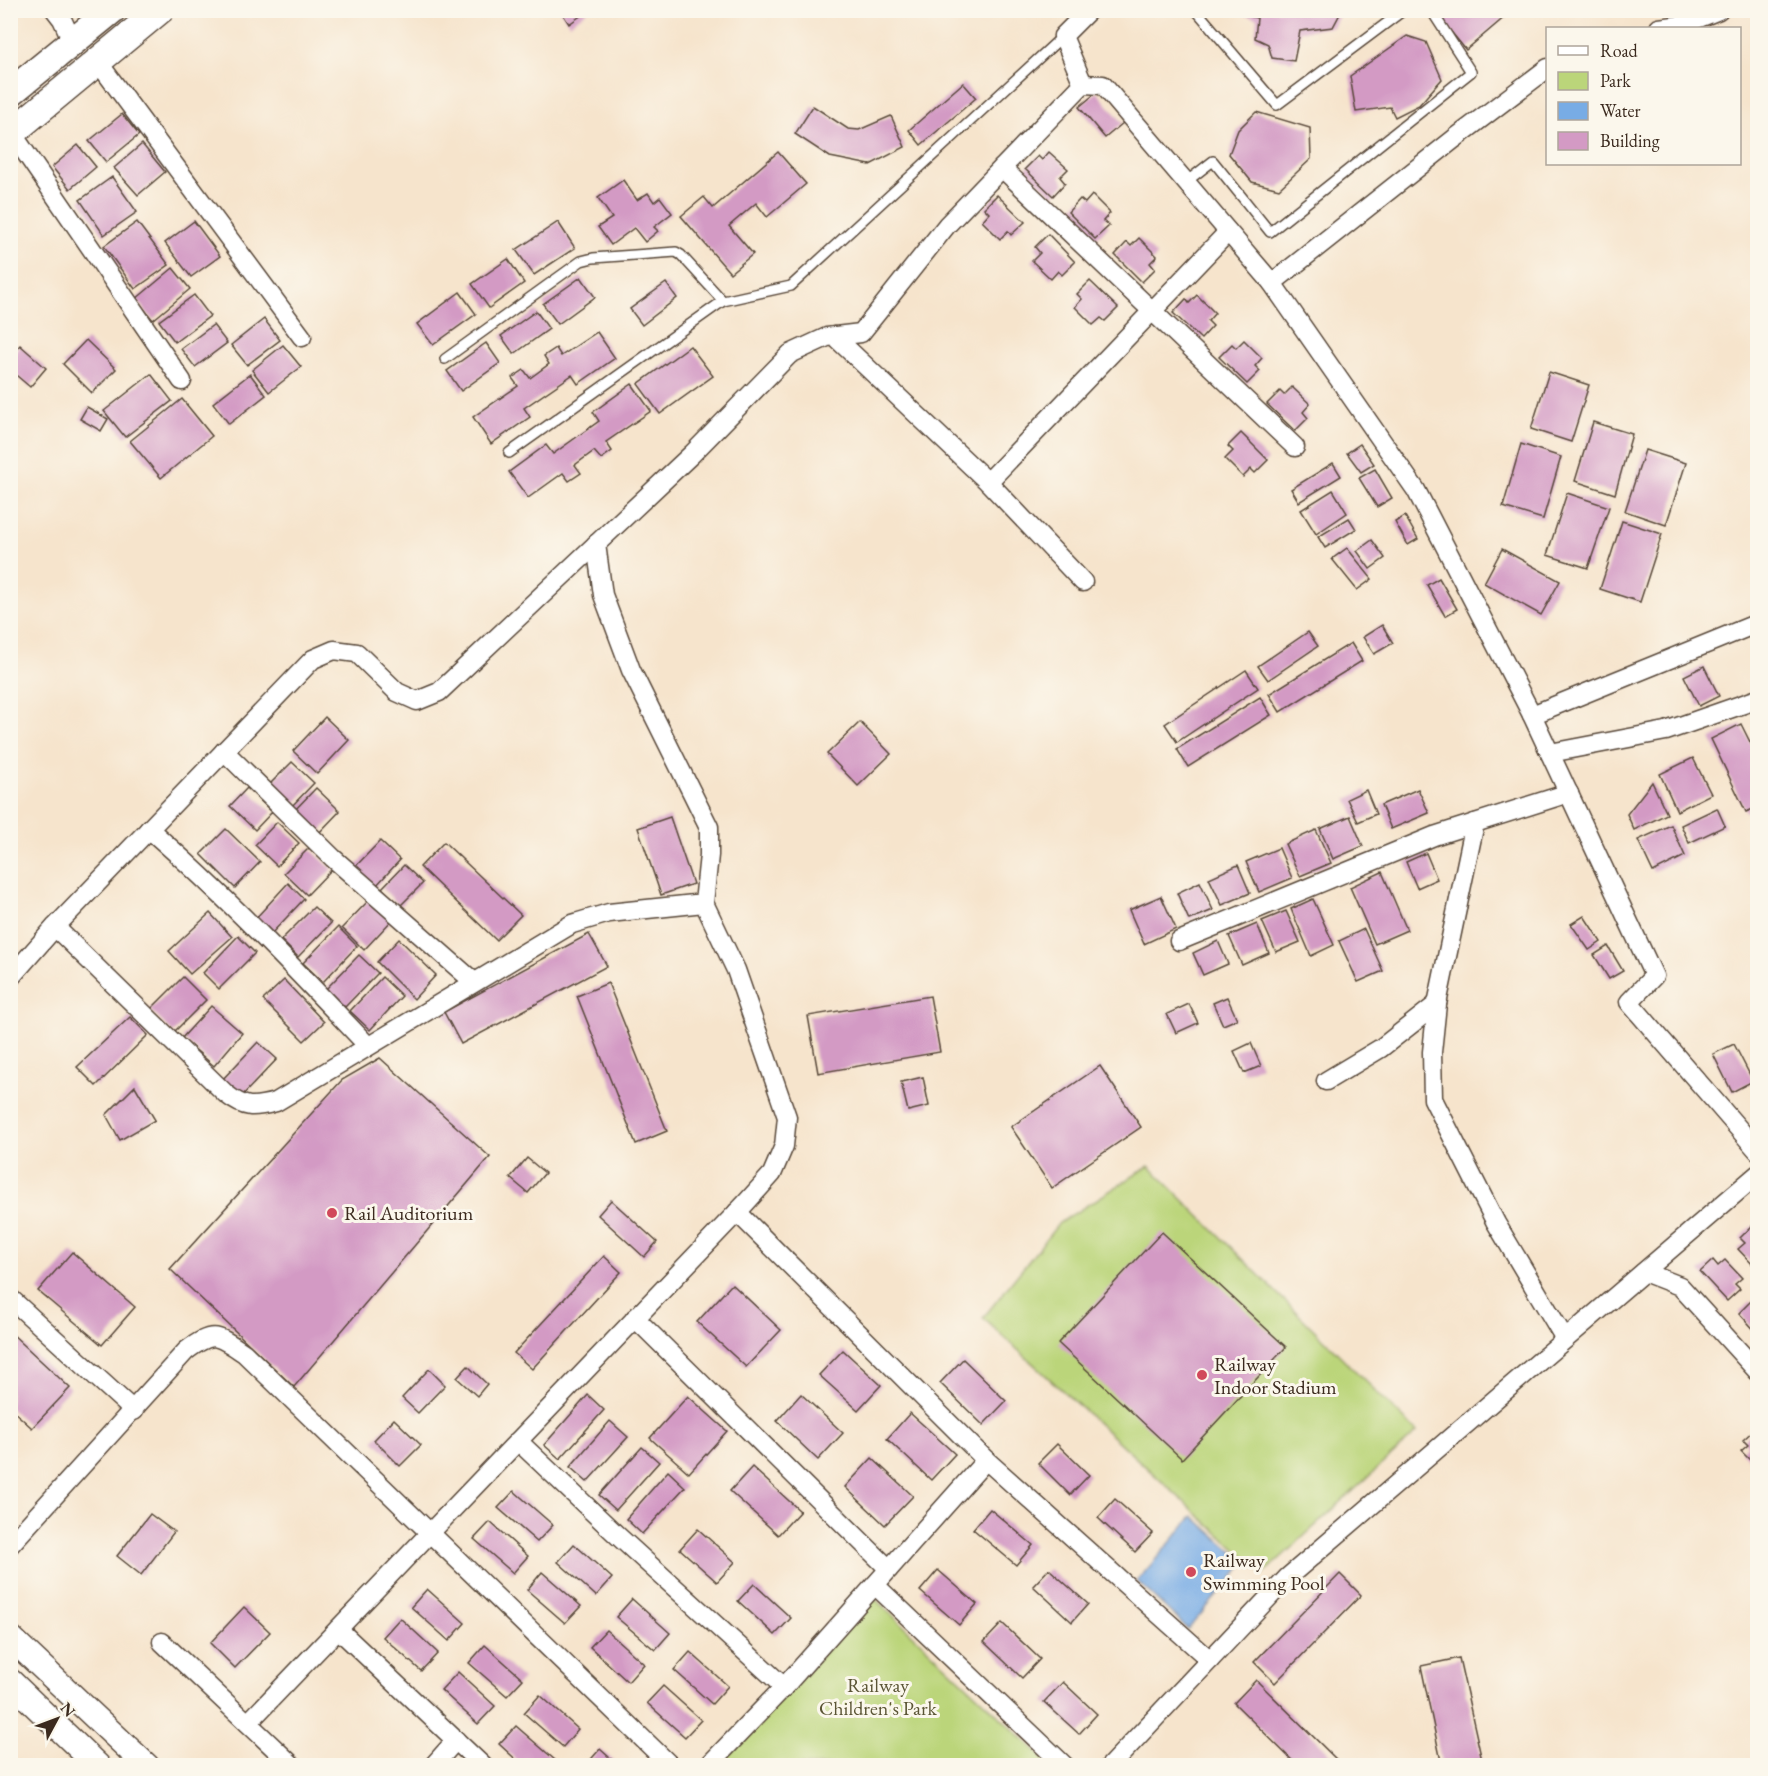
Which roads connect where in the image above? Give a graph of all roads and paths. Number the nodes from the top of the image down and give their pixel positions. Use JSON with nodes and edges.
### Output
{"nodes":[{"id":1,"x":55,"y":10,"type":"edge"},
{"id":2,"x":112,"y":10,"type":"edge"},
{"id":3,"x":160,"y":10,"type":"edge"},
{"id":4,"x":1089,"y":10,"type":"edge"},
{"id":5,"x":1196,"y":10,"type":"edge"},
{"id":6,"x":1404,"y":10,"type":"edge"},
{"id":7,"x":1431,"y":10,"type":"edge"},
{"id":8,"x":1719,"y":10,"type":"edge"},
{"id":9,"x":1667,"y":27,"type":"edge"},
{"id":10,"x":1062,"y":36,"type":"junction"},
{"id":11,"x":72,"y":41,"type":"junction"},
{"id":12,"x":98,"y":62,"type":"junction"},
{"id":13,"x":1546,"y":70,"type":"edge"},
{"id":14,"x":1083,"y":84,"type":"junction"},
{"id":15,"x":10,"y":93,"type":"edge"},
{"id":16,"x":11,"y":134,"type":"edge"},
{"id":17,"x":1002,"y":168,"type":"junction"},
{"id":18,"x":1186,"y":182,"type":"junction"},
{"id":19,"x":1228,"y":232,"type":"junction"},
{"id":20,"x":1272,"y":283,"type":"junction"},
{"id":21,"x":723,"y":301,"type":"junction"},
{"id":22,"x":1152,"y":311,"type":"junction"},
{"id":23,"x":834,"y":336,"type":"junction"},
{"id":24,"x":302,"y":337,"type":"dead end"},
{"id":25,"x":445,"y":359,"type":"dead end"},
{"id":26,"x":182,"y":381,"type":"dead end"},
{"id":27,"x":1295,"y":447,"type":"dead end"},
{"id":28,"x":509,"y":453,"type":"dead end"},
{"id":29,"x":988,"y":482,"type":"junction"},
{"id":30,"x":596,"y":544,"type":"junction"},
{"id":31,"x":1083,"y":582,"type":"dead end"},
{"id":32,"x":1758,"y":623,"type":"edge"},
{"id":33,"x":1758,"y":699,"type":"edge"},
{"id":34,"x":1533,"y":715,"type":"junction"},
{"id":35,"x":224,"y":751,"type":"junction"},
{"id":36,"x":1550,"y":753,"type":"junction"},
{"id":37,"x":1569,"y":793,"type":"junction"},
{"id":38,"x":1475,"y":823,"type":"junction"},
{"id":39,"x":148,"y":829,"type":"junction"},
{"id":40,"x":704,"y":903,"type":"junction"},
{"id":41,"x":55,"y":927,"type":"junction"},
{"id":42,"x":1179,"y":941,"type":"dead end"},
{"id":43,"x":10,"y":978,"type":"edge"},
{"id":44,"x":474,"y":982,"type":"junction"},
{"id":45,"x":1437,"y":1004,"type":"junction"},
{"id":46,"x":368,"y":1046,"type":"junction"},
{"id":47,"x":1326,"y":1081,"type":"dead end"},
{"id":48,"x":1758,"y":1151,"type":"edge"},
{"id":49,"x":1758,"y":1174,"type":"edge"},
{"id":50,"x":738,"y":1212,"type":"junction"},
{"id":51,"x":1644,"y":1272,"type":"junction"},
{"id":52,"x":10,"y":1298,"type":"edge"},
{"id":53,"x":635,"y":1318,"type":"junction"},
{"id":54,"x":1565,"y":1339,"type":"junction"},
{"id":55,"x":1758,"y":1372,"type":"edge"},
{"id":56,"x":134,"y":1411,"type":"junction"},
{"id":57,"x":518,"y":1441,"type":"junction"},
{"id":58,"x":986,"y":1460,"type":"junction"},
{"id":59,"x":430,"y":1533,"type":"junction"},
{"id":60,"x":10,"y":1545,"type":"edge"},
{"id":61,"x":889,"y":1569,"type":"junction"},
{"id":62,"x":875,"y":1585,"type":"junction"},
{"id":63,"x":338,"y":1629,"type":"junction"},
{"id":64,"x":10,"y":1637,"type":"edge"},
{"id":65,"x":162,"y":1642,"type":"dead end"},
{"id":66,"x":1210,"y":1660,"type":"junction"},
{"id":67,"x":10,"y":1682,"type":"edge"},
{"id":68,"x":784,"y":1687,"type":"junction"},
{"id":69,"x":248,"y":1723,"type":"junction"},
{"id":70,"x":456,"y":1740,"type":"junction"},
{"id":71,"x":87,"y":1759,"type":"edge"},
{"id":72,"x":147,"y":1766,"type":"edge"},
{"id":73,"x":293,"y":1766,"type":"edge"},
{"id":74,"x":433,"y":1766,"type":"edge"},
{"id":75,"x":483,"y":1766,"type":"edge"},
{"id":76,"x":672,"y":1766,"type":"edge"},
{"id":77,"x":708,"y":1766,"type":"edge"},
{"id":78,"x":1065,"y":1766,"type":"edge"},
{"id":79,"x":1110,"y":1766,"type":"edge"}],
"edges":[{"from":1,"to":11,"type":"street"},
{"from":2,"to":11,"type":"main road"},
{"from":3,"to":12,"type":"main road"},
{"from":4,"to":10,"type":"street"},
{"from":5,"to":6,"type":"lane"},
{"from":7,"to":18,"type":"lane"},
{"from":8,"to":9,"type":"street"},
{"from":10,"to":14,"type":"street"},
{"from":10,"to":21,"type":"lane"},
{"from":11,"to":15,"type":"main road"},
{"from":12,"to":16,"type":"main road"},
{"from":12,"to":24,"type":"street"},
{"from":13,"to":20,"type":"street"},
{"from":14,"to":17,"type":"street"},
{"from":14,"to":18,"type":"street"},
{"from":16,"to":26,"type":"street"},
{"from":17,"to":22,"type":"street"},
{"from":17,"to":23,"type":"street"},
{"from":18,"to":19,"type":"street"},
{"from":19,"to":20,"type":"street"},
{"from":19,"to":22,"type":"street"},
{"from":20,"to":34,"type":"street"},
{"from":21,"to":25,"type":"lane"},
{"from":21,"to":28,"type":"lane"},
{"from":22,"to":27,"type":"street"},
{"from":22,"to":29,"type":"street"},
{"from":23,"to":29,"type":"street"},
{"from":23,"to":30,"type":"street"},
{"from":29,"to":31,"type":"street"},
{"from":30,"to":35,"type":"street"},
{"from":30,"to":40,"type":"street"},
{"from":32,"to":34,"type":"street"},
{"from":33,"to":36,"type":"street"},
{"from":34,"to":36,"type":"street"},
{"from":35,"to":39,"type":"street"},
{"from":35,"to":44,"type":"street"},
{"from":36,"to":37,"type":"street"},
{"from":37,"to":38,"type":"street"},
{"from":37,"to":48,"type":"street"},
{"from":38,"to":42,"type":"street"},
{"from":38,"to":45,"type":"street"},
{"from":39,"to":41,"type":"street"},
{"from":39,"to":46,"type":"street"},
{"from":40,"to":44,"type":"street"},
{"from":40,"to":50,"type":"street"},
{"from":41,"to":43,"type":"street"},
{"from":41,"to":46,"type":"street"},
{"from":44,"to":46,"type":"street"},
{"from":45,"to":47,"type":"street"},
{"from":45,"to":54,"type":"street"},
{"from":49,"to":51,"type":"street"},
{"from":50,"to":53,"type":"street"},
{"from":50,"to":58,"type":"street"},
{"from":51,"to":54,"type":"street"},
{"from":51,"to":55,"type":"street"},
{"from":52,"to":56,"type":"street"},
{"from":53,"to":57,"type":"street"},
{"from":53,"to":61,"type":"street"},
{"from":54,"to":66,"type":"street"},
{"from":56,"to":59,"type":"street"},
{"from":56,"to":60,"type":"street"},
{"from":57,"to":59,"type":"street"},
{"from":57,"to":68,"type":"street"},
{"from":58,"to":61,"type":"street"},
{"from":58,"to":66,"type":"street"},
{"from":59,"to":63,"type":"street"},
{"from":59,"to":76,"type":"street"},
{"from":61,"to":62,"type":"street"},
{"from":62,"to":68,"type":"street"},
{"from":62,"to":78,"type":"street"},
{"from":63,"to":69,"type":"street"},
{"from":63,"to":70,"type":"street"},
{"from":64,"to":72,"type":"street"},
{"from":65,"to":69,"type":"street"},
{"from":66,"to":79,"type":"street"},
{"from":67,"to":71,"type":"street"},
{"from":68,"to":77,"type":"street"},
{"from":69,"to":73,"type":"street"},
{"from":70,"to":74,"type":"street"},
{"from":70,"to":75,"type":"street"}]}
